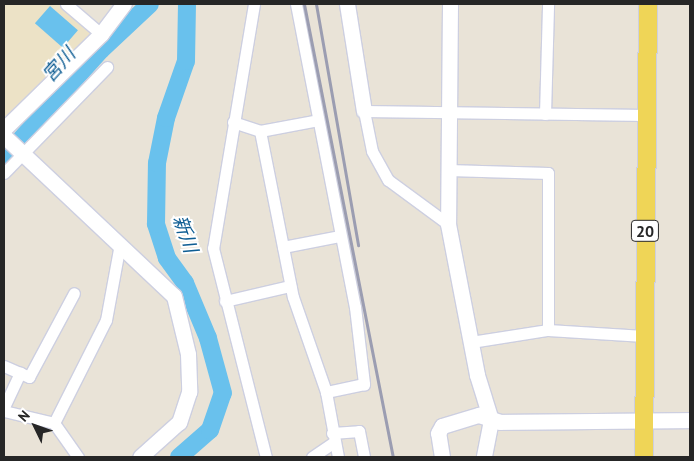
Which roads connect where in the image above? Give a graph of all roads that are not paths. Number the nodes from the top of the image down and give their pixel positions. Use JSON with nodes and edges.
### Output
{"nodes":[{"id":1,"x":66,"y":4,"type":"edge"},
{"id":2,"x":124,"y":4,"type":"edge"},
{"id":3,"x":254,"y":4,"type":"edge"},
{"id":4,"x":296,"y":4,"type":"edge"},
{"id":5,"x":347,"y":4,"type":"edge"},
{"id":6,"x":450,"y":4,"type":"edge"},
{"id":7,"x":548,"y":4,"type":"edge"},
{"id":8,"x":648,"y":4,"type":"edge"},
{"id":9,"x":101,"y":34,"type":"junction"},
{"id":10,"x":107,"y":67,"type":"dead end"},
{"id":11,"x":364,"y":111,"type":"junction"},
{"id":12,"x":449,"y":112,"type":"junction"},
{"id":13,"x":546,"y":114,"type":"junction"},
{"id":14,"x":646,"y":115,"type":"junction"},
{"id":15,"x":318,"y":120,"type":"junction"},
{"id":16,"x":233,"y":122,"type":"junction"},
{"id":17,"x":260,"y":131,"type":"junction"},
{"id":18,"x":4,"y":134,"type":"edge"},
{"id":19,"x":21,"y":152,"type":"junction"},
{"id":20,"x":448,"y":170,"type":"junction"},
{"id":21,"x":4,"y":172,"type":"edge"},
{"id":22,"x":448,"y":224,"type":"junction"},
{"id":23,"x":340,"y":236,"type":"junction"},
{"id":24,"x":120,"y":244,"type":"junction"},
{"id":25,"x":284,"y":247,"type":"junction"},
{"id":26,"x":290,"y":286,"type":"junction"},
{"id":27,"x":74,"y":293,"type":"dead end"},
{"id":28,"x":225,"y":301,"type":"junction"},
{"id":29,"x":548,"y":330,"type":"junction"},
{"id":30,"x":644,"y":336,"type":"junction"},
{"id":31,"x":470,"y":342,"type":"junction"},
{"id":32,"x":4,"y":366,"type":"edge"},
{"id":33,"x":22,"y":374,"type":"junction"},
{"id":34,"x":326,"y":392,"type":"junction"},
{"id":35,"x":4,"y":407,"type":"edge"},
{"id":36,"x":4,"y":411,"type":"edge"},
{"id":37,"x":490,"y":420,"type":"junction"},
{"id":38,"x":690,"y":420,"type":"edge"},
{"id":39,"x":645,"y":421,"type":"junction"},
{"id":40,"x":54,"y":423,"type":"junction"},
{"id":41,"x":333,"y":437,"type":"junction"},
{"id":42,"x":78,"y":457,"type":"edge"},
{"id":43,"x":140,"y":457,"type":"edge"},
{"id":44,"x":266,"y":457,"type":"edge"},
{"id":45,"x":312,"y":457,"type":"edge"},
{"id":46,"x":338,"y":457,"type":"edge"},
{"id":47,"x":364,"y":457,"type":"edge"},
{"id":48,"x":442,"y":457,"type":"edge"},
{"id":49,"x":484,"y":457,"type":"edge"},
{"id":50,"x":644,"y":457,"type":"edge"}],
"edges":[{"from":1,"to":9,"type":"street"},
{"from":2,"to":9,"type":"street"},
{"from":3,"to":16,"type":"street"},
{"from":4,"to":15,"type":"street"},
{"from":5,"to":11,"type":"street"},
{"from":6,"to":12,"type":"street"},
{"from":7,"to":13,"type":"street"},
{"from":8,"to":14,"type":"main road","number":"20"},
{"from":9,"to":18,"type":"street"},
{"from":10,"to":19,"type":"street"},
{"from":11,"to":12,"type":"street"},
{"from":11,"to":22,"type":"street"},
{"from":12,"to":13,"type":"street"},
{"from":12,"to":20,"type":"street"},
{"from":13,"to":14,"type":"street"},
{"from":14,"to":30,"type":"main road","number":"20"},
{"from":15,"to":17,"type":"street"},
{"from":15,"to":23,"type":"street"},
{"from":16,"to":17,"type":"street"},
{"from":16,"to":28,"type":"street"},
{"from":17,"to":25,"type":"street"},
{"from":18,"to":19,"type":"street"},
{"from":19,"to":21,"type":"street"},
{"from":19,"to":24,"type":"street"},
{"from":20,"to":22,"type":"street"},
{"from":20,"to":29,"type":"street"},
{"from":22,"to":31,"type":"street"},
{"from":23,"to":25,"type":"street"},
{"from":23,"to":34,"type":"street"},
{"from":24,"to":40,"type":"street"},
{"from":24,"to":43,"type":"street"},
{"from":25,"to":26,"type":"street"},
{"from":26,"to":28,"type":"street"},
{"from":26,"to":34,"type":"street"},
{"from":27,"to":33,"type":"street"},
{"from":28,"to":44,"type":"street"},
{"from":29,"to":30,"type":"street"},
{"from":29,"to":31,"type":"street"},
{"from":30,"to":39,"type":"main road","number":"20"},
{"from":31,"to":37,"type":"street"},
{"from":32,"to":33,"type":"street"},
{"from":33,"to":35,"type":"street"},
{"from":34,"to":41,"type":"street"},
{"from":36,"to":40,"type":"street"},
{"from":37,"to":39,"type":"street"},
{"from":37,"to":48,"type":"street"},
{"from":37,"to":49,"type":"street"},
{"from":38,"to":39,"type":"street"},
{"from":39,"to":50,"type":"main road","number":"20"},
{"from":40,"to":42,"type":"street"},
{"from":41,"to":45,"type":"street"},
{"from":41,"to":46,"type":"street"},
{"from":41,"to":47,"type":"street"}]}
